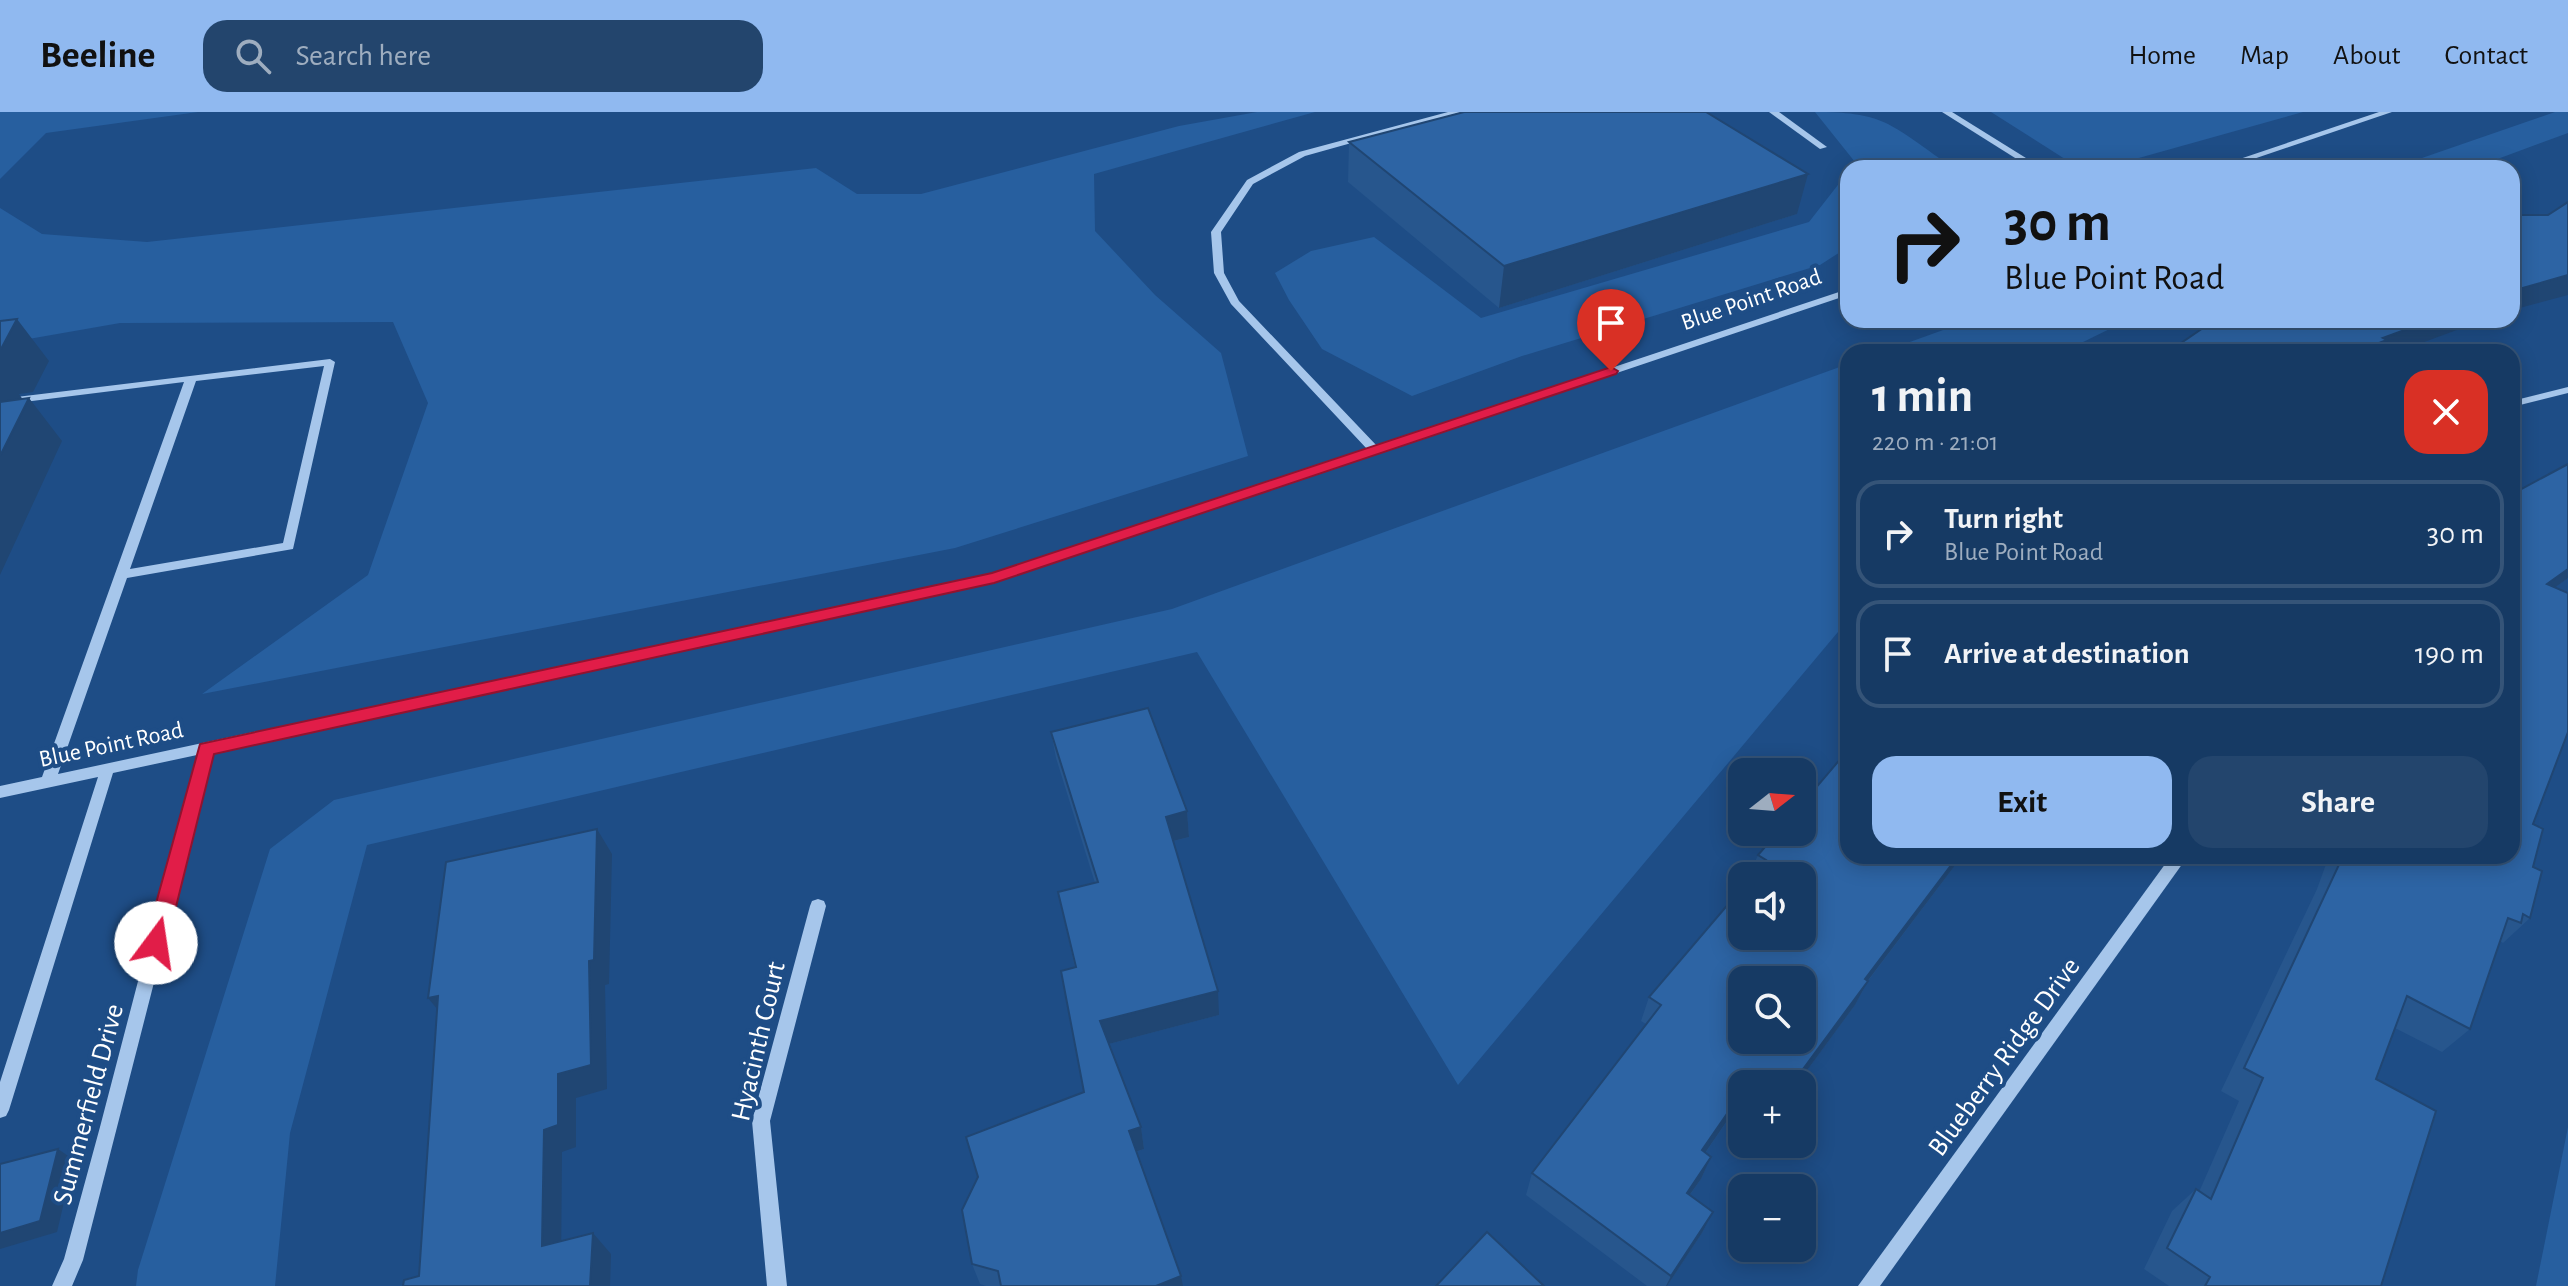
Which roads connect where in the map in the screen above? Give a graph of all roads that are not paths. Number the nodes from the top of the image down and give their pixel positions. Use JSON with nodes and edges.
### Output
{"nodes":[{"id":1,"x":1458,"y":112,"type":"edge"},
{"id":2,"x":1773,"y":112,"type":"edge"},
{"id":3,"x":1946,"y":112,"type":"edge"},
{"id":4,"x":2388,"y":112,"type":"edge"},
{"id":5,"x":1823,"y":147,"type":"dead end"},
{"id":6,"x":2024,"y":160,"type":"edge"},
{"id":7,"x":2242,"y":160,"type":"edge"},
{"id":8,"x":1840,"y":295,"type":"edge"},
{"id":9,"x":191,"y":378,"type":"junction"},
{"id":10,"x":2568,"y":390,"type":"edge"},
{"id":11,"x":0,"y":402,"type":"edge"},
{"id":12,"x":2520,"y":402,"type":"edge"},
{"id":13,"x":1374,"y":450,"type":"junction"},
{"id":14,"x":121,"y":575,"type":"junction"},
{"id":15,"x":206,"y":749,"type":"junction"},
{"id":16,"x":107,"y":770,"type":"junction"},
{"id":17,"x":48,"y":782,"type":"junction"},
{"id":18,"x":0,"y":792,"type":"edge"},
{"id":19,"x":2174,"y":864,"type":"edge"},
{"id":20,"x":818,"y":906,"type":"dead end"},
{"id":21,"x":0,"y":1110,"type":"edge"},
{"id":22,"x":62,"y":1286,"type":"edge"},
{"id":23,"x":777,"y":1286,"type":"edge"},
{"id":24,"x":1868,"y":1286,"type":"edge"}],
"edges":[{"from":1,"to":13,"type":"street"},
{"from":2,"to":5,"type":"street"},
{"from":3,"to":6,"type":"street"},
{"from":4,"to":7,"type":"street"},
{"from":8,"to":13,"type":"street","name":"Blue Point Road"},
{"from":9,"to":11,"type":"street"},
{"from":9,"to":14,"type":"street"},
{"from":9,"to":14,"type":"street"},
{"from":10,"to":12,"type":"street"},
{"from":13,"to":15,"type":"street","name":"Blue Point Road"},
{"from":14,"to":17,"type":"street"},
{"from":15,"to":16,"type":"street","name":"Blue Point Road"},
{"from":15,"to":22,"type":"street","name":"Summerfield Drive"},
{"from":16,"to":17,"type":"street","name":"Blue Point Road"},
{"from":16,"to":21,"type":"street"},
{"from":17,"to":18,"type":"street","name":"Blue Point Road"},
{"from":19,"to":24,"type":"street","name":"Blueberry Ridge Drive"},
{"from":20,"to":23,"type":"street","name":"Hyacinth Court"}]}
